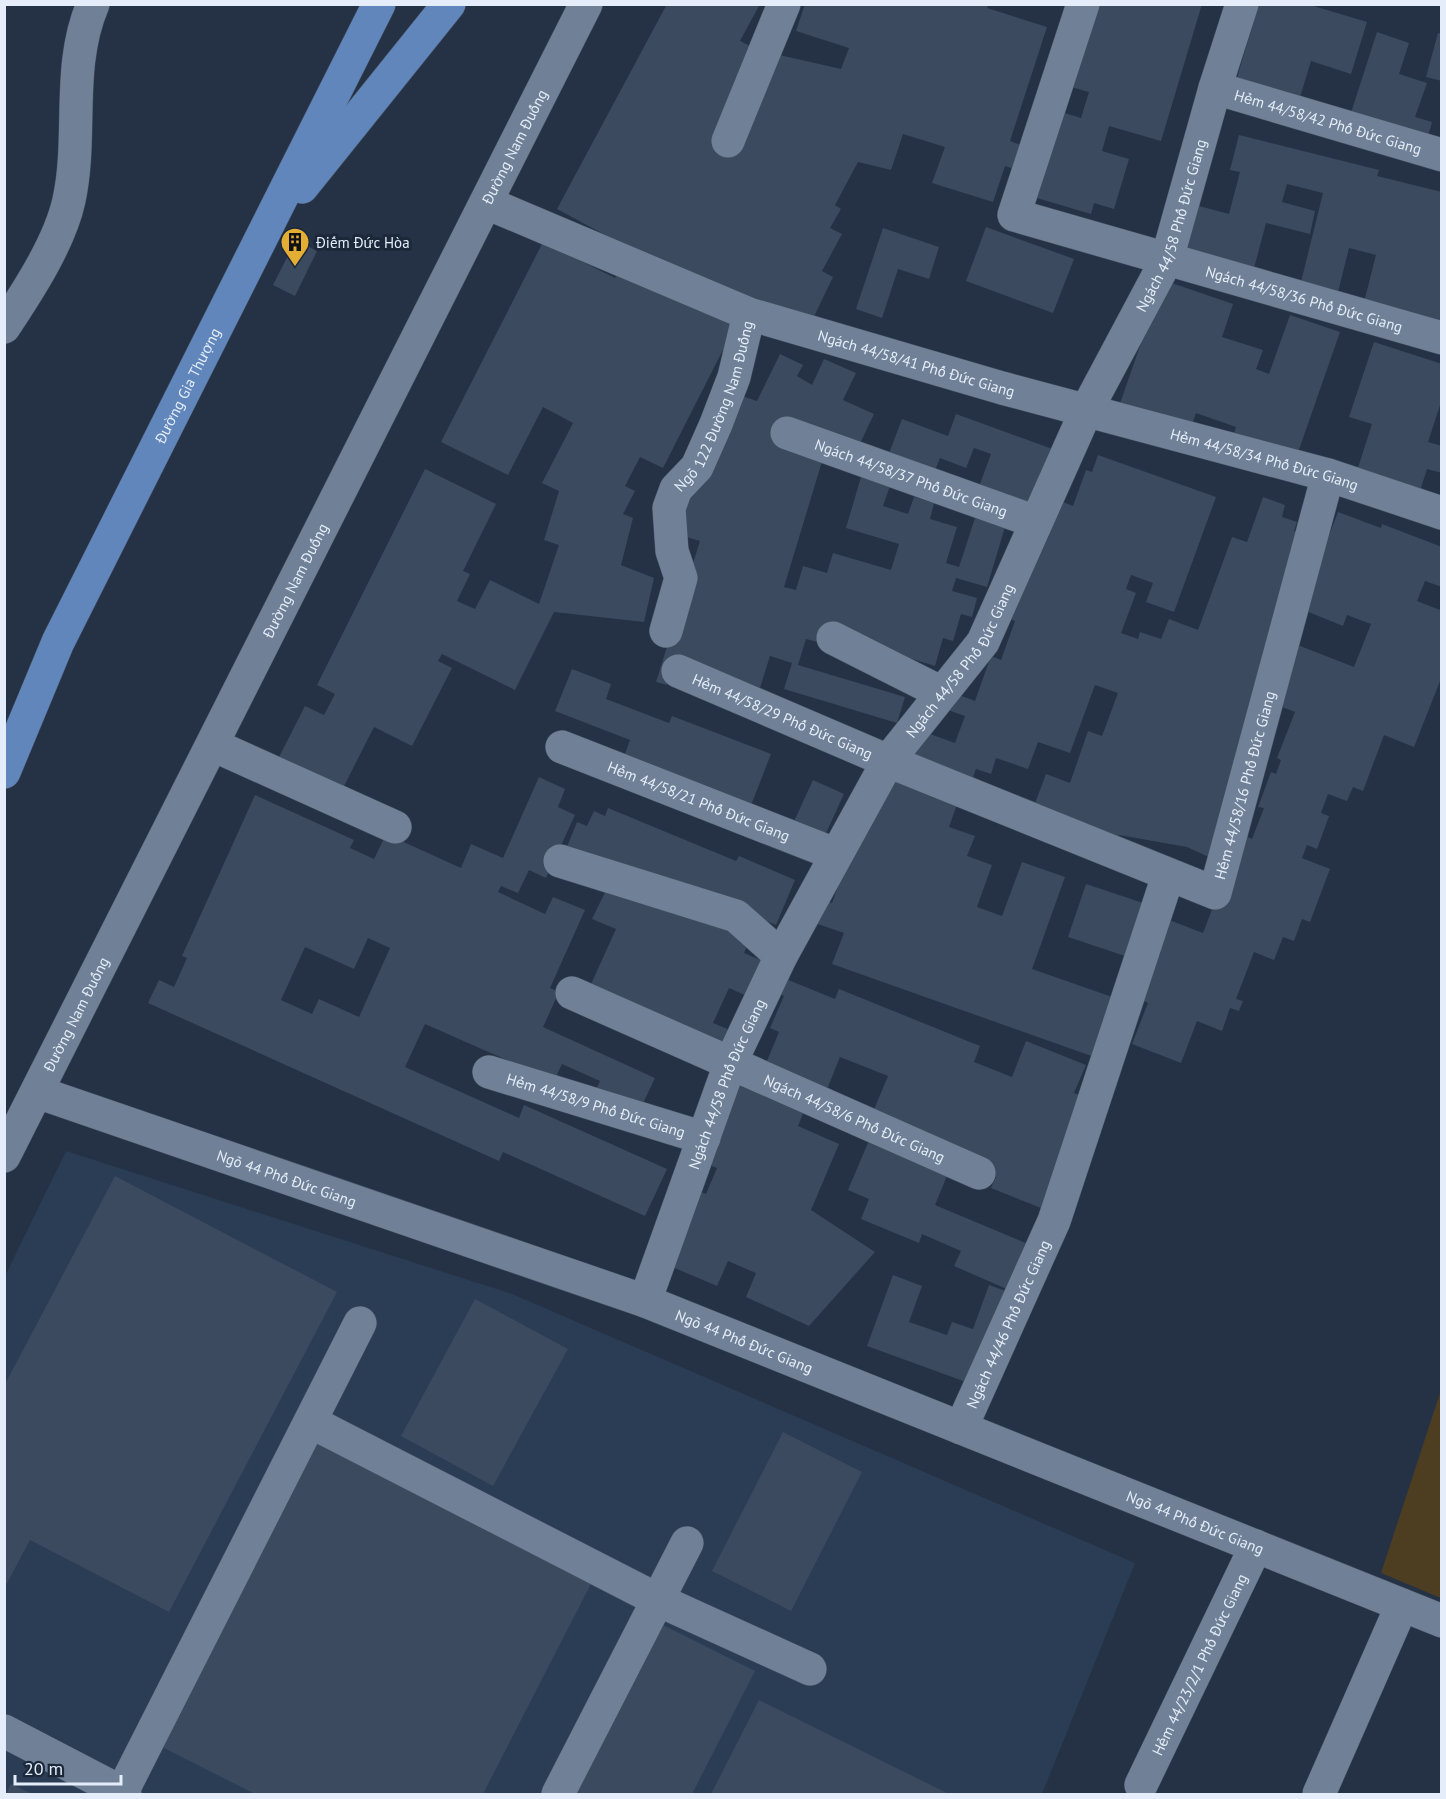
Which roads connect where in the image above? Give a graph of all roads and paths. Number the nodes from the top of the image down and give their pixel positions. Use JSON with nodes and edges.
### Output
{"nodes":[{"id":1,"x":93,"y":4,"type":"edge"},
{"id":2,"x":379,"y":4,"type":"edge"},
{"id":3,"x":449,"y":4,"type":"edge"},
{"id":4,"x":586,"y":4,"type":"edge"},
{"id":5,"x":784,"y":4,"type":"edge"},
{"id":6,"x":1083,"y":4,"type":"edge"},
{"id":7,"x":1242,"y":4,"type":"edge"},
{"id":8,"x":1215,"y":88,"type":"junction"},
{"id":9,"x":728,"y":141,"type":"dead end"},
{"id":10,"x":1442,"y":155,"type":"edge"},
{"id":11,"x":488,"y":203,"type":"junction"},
{"id":12,"x":262,"y":237,"type":"junction"},
{"id":13,"x":1167,"y":259,"type":"junction"},
{"id":14,"x":749,"y":314,"type":"junction"},
{"id":15,"x":4,"y":327,"type":"edge"},
{"id":16,"x":1442,"y":338,"type":"edge"},
{"id":17,"x":1086,"y":411,"type":"junction"},
{"id":18,"x":787,"y":433,"type":"dead end"},
{"id":19,"x":1328,"y":475,"type":"junction"},
{"id":20,"x":1442,"y":513,"type":"edge"},
{"id":21,"x":1036,"y":522,"type":"junction"},
{"id":22,"x":666,"y":631,"type":"dead end"},
{"id":23,"x":833,"y":638,"type":"dead end"},
{"id":24,"x":678,"y":671,"type":"dead end"},
{"id":25,"x":942,"y":693,"type":"junction"},
{"id":26,"x":213,"y":745,"type":"junction"},
{"id":27,"x":562,"y":747,"type":"dead end"},
{"id":28,"x":888,"y":761,"type":"junction"},
{"id":29,"x":4,"y":772,"type":"edge"},
{"id":30,"x":395,"y":827,"type":"dead end"},
{"id":31,"x":835,"y":854,"type":"junction"},
{"id":32,"x":560,"y":861,"type":"dead end"},
{"id":33,"x":1168,"y":876,"type":"junction"},
{"id":34,"x":781,"y":956,"type":"junction"},
{"id":35,"x":572,"y":993,"type":"dead end"},
{"id":36,"x":730,"y":1064,"type":"junction"},
{"id":37,"x":489,"y":1072,"type":"dead end"},
{"id":38,"x":37,"y":1092,"type":"junction"},
{"id":39,"x":704,"y":1138,"type":"junction"},
{"id":40,"x":4,"y":1156,"type":"edge"},
{"id":41,"x":979,"y":1173,"type":"dead end"},
{"id":42,"x":645,"y":1301,"type":"junction"},
{"id":43,"x":360,"y":1323,"type":"dead end"},
{"id":44,"x":311,"y":1422,"type":"junction"},
{"id":45,"x":961,"y":1428,"type":"junction"},
{"id":46,"x":687,"y":1543,"type":"dead end"},
{"id":47,"x":1256,"y":1546,"type":"junction"},
{"id":48,"x":658,"y":1600,"type":"junction"},
{"id":49,"x":1401,"y":1605,"type":"junction"},
{"id":50,"x":1442,"y":1621,"type":"edge"},
{"id":51,"x":810,"y":1669,"type":"dead end"},
{"id":52,"x":4,"y":1731,"type":"edge"},
{"id":53,"x":1141,"y":1785,"type":"dead end"},
{"id":54,"x":123,"y":1794,"type":"edge"},
{"id":55,"x":558,"y":1794,"type":"edge"},
{"id":56,"x":1319,"y":1794,"type":"edge"}],
"edges":[{"from":1,"to":15,"type":"street"},
{"from":2,"to":12,"type":"main road","name":"Đường Gia Thượng"},
{"from":3,"to":12,"type":"main road"},
{"from":4,"to":11,"type":"street","name":"Đường Nam Đuống"},
{"from":5,"to":9,"type":"street"},
{"from":6,"to":13,"type":"street","name":"Ngách 44/58/36 Phố Đức Giang"},
{"from":7,"to":8,"type":"street","name":"Ngách 44/58 Phố Đức Giang"},
{"from":8,"to":10,"type":"street","name":"Hẻm 44/58/42 Phố Đức Giang"},
{"from":8,"to":13,"type":"street","name":"Ngách 44/58 Phố Đức Giang"},
{"from":11,"to":14,"type":"street","name":"Ngõ 122 Đường Nam Đuống"},
{"from":11,"to":26,"type":"street","name":"Đường Nam Đuống"},
{"from":12,"to":29,"type":"main road","name":"Đường Gia Thượng"},
{"from":13,"to":16,"type":"street","name":"Ngách 44/58/36 Phố Đức Giang"},
{"from":13,"to":17,"type":"street","name":"Ngách 44/58 Phố Đức Giang"},
{"from":14,"to":17,"type":"street","name":"Ngách 44/58/41 Phố Đức Giang"},
{"from":14,"to":22,"type":"street","name":"Ngõ 122 Đường Nam Đuống"},
{"from":17,"to":19,"type":"street","name":"Hẻm 44/58/34 Phố Đức Giang"},
{"from":17,"to":21,"type":"street","name":"Ngách 44/58 Phố Đức Giang"},
{"from":18,"to":21,"type":"street","name":"Ngách 44/58/37 Phố Đức Giang"},
{"from":19,"to":20,"type":"street","name":"Hẻm 44/58/34 Phố Đức Giang"},
{"from":19,"to":33,"type":"street","name":"Hẻm 44/58/16 Phố Đức Giang"},
{"from":21,"to":25,"type":"street","name":"Ngách 44/58 Phố Đức Giang"},
{"from":23,"to":25,"type":"street"},
{"from":24,"to":28,"type":"street","name":"Hẻm 44/58/29 Phố Đức Giang"},
{"from":25,"to":28,"type":"street","name":"Ngách 44/58 Phố Đức Giang"},
{"from":26,"to":30,"type":"street"},
{"from":26,"to":38,"type":"street","name":"Đường Nam Đuống"},
{"from":27,"to":31,"type":"street","name":"Hẻm 44/58/21 Phố Đức Giang"},
{"from":28,"to":31,"type":"street","name":"Ngách 44/58 Phố Đức Giang"},
{"from":28,"to":33,"type":"street","name":"Hẻm 44/58/16 Phố Đức Giang"},
{"from":31,"to":34,"type":"street","name":"Ngách 44/58 Phố Đức Giang"},
{"from":32,"to":34,"type":"street"},
{"from":33,"to":45,"type":"street","name":"Ngách 44/46 Phố Đức Giang"},
{"from":34,"to":36,"type":"street","name":"Ngách 44/58 Phố Đức Giang"},
{"from":35,"to":36,"type":"street","name":"Ngách 44/58/6 Phố Đức Giang"},
{"from":36,"to":39,"type":"street","name":"Ngách 44/58 Phố Đức Giang"},
{"from":36,"to":41,"type":"street","name":"Ngách 44/58/6 Phố Đức Giang"},
{"from":37,"to":39,"type":"street","name":"Hẻm 44/58/9 Phố Đức Giang"},
{"from":38,"to":40,"type":"street","name":"Đường Nam Đuống"},
{"from":38,"to":42,"type":"street","name":"Ngõ 44 Phố Đức Giang"},
{"from":39,"to":42,"type":"street","name":"Ngách 44/58 Phố Đức Giang"},
{"from":42,"to":45,"type":"street","name":"Ngõ 44 Phố Đức Giang"},
{"from":43,"to":44,"type":"street"},
{"from":44,"to":48,"type":"street"},
{"from":44,"to":54,"type":"street"},
{"from":45,"to":47,"type":"street","name":"Ngõ 44 Phố Đức Giang"},
{"from":46,"to":48,"type":"street"},
{"from":47,"to":49,"type":"street","name":"Ngõ 44 Phố Đức Giang"},
{"from":47,"to":53,"type":"street","name":"Hẻm 44/23/2/1 Phố Đức Giang"},
{"from":48,"to":51,"type":"street"},
{"from":48,"to":55,"type":"street"},
{"from":49,"to":50,"type":"street","name":"Ngõ 44 Phố Đức Giang"},
{"from":49,"to":56,"type":"street"},
{"from":52,"to":54,"type":"street"}]}
